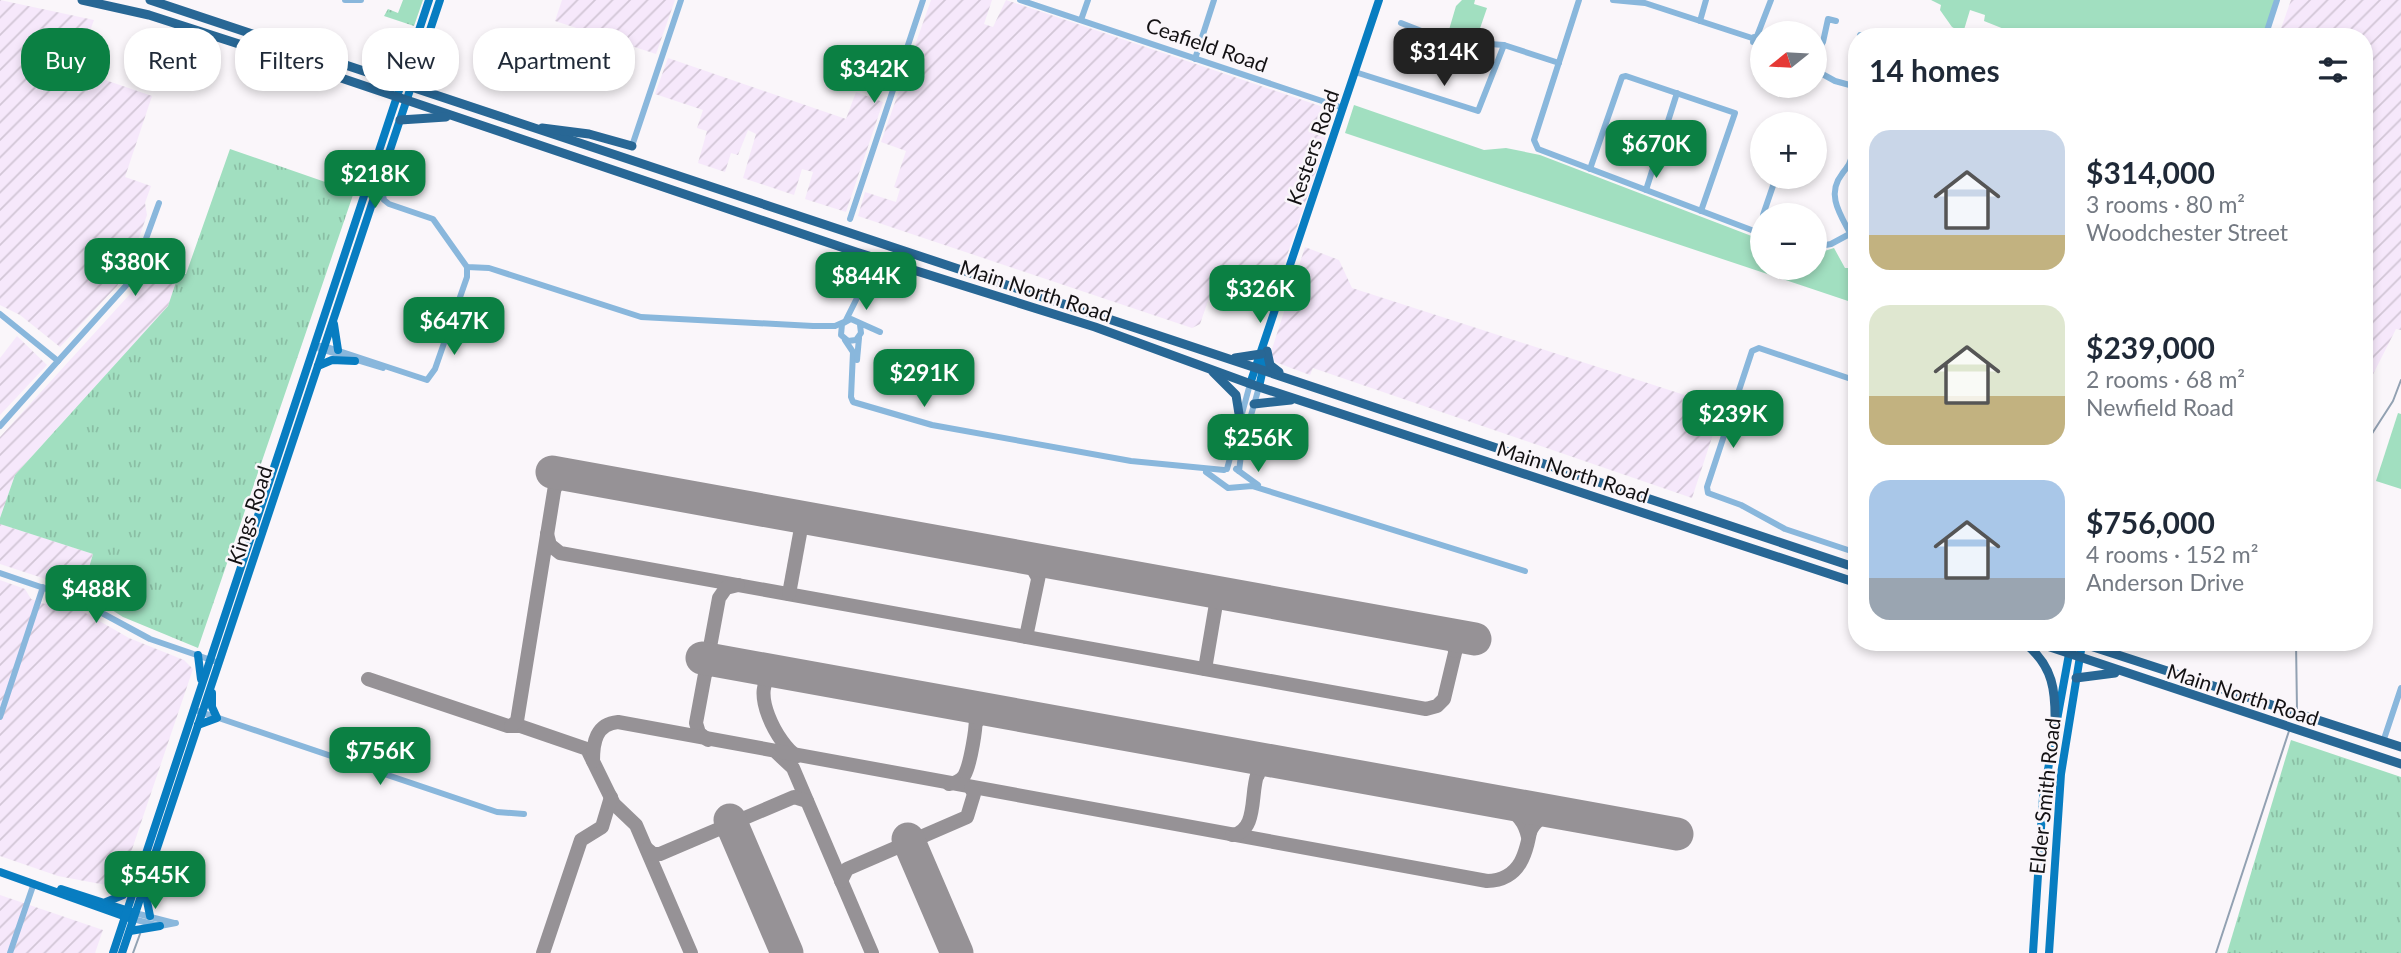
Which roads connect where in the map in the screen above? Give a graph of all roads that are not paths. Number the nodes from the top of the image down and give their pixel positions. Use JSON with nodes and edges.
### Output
{"nodes":[{"id":1,"x":82,"y":0,"type":"edge"},
{"id":2,"x":150,"y":0,"type":"edge"},
{"id":3,"x":345,"y":0,"type":"edge"},
{"id":4,"x":361,"y":0,"type":"edge"},
{"id":5,"x":440,"y":0,"type":"edge"},
{"id":6,"x":681,"y":0,"type":"edge"},
{"id":7,"x":923,"y":0,"type":"edge"},
{"id":8,"x":1021,"y":0,"type":"edge"},
{"id":9,"x":1087,"y":0,"type":"edge"},
{"id":10,"x":1214,"y":0,"type":"edge"},
{"id":11,"x":1379,"y":0,"type":"edge"},
{"id":12,"x":1579,"y":0,"type":"edge"},
{"id":13,"x":1613,"y":0,"type":"edge"},
{"id":14,"x":1634,"y":0,"type":"edge"},
{"id":15,"x":1706,"y":0,"type":"edge"},
{"id":16,"x":1771,"y":0,"type":"edge"},
{"id":17,"x":2277,"y":0,"type":"edge"},
{"id":18,"x":429,"y":2,"type":"edge"},
{"id":19,"x":1081,"y":20,"type":"junction"},
{"id":20,"x":1700,"y":21,"type":"junction"},
{"id":21,"x":1764,"y":21,"type":"edge"},
{"id":22,"x":1836,"y":21,"type":"dead end"},
{"id":23,"x":1401,"y":23,"type":"dead end"},
{"id":24,"x":1827,"y":23,"type":"edge"},
{"id":25,"x":420,"y":28,"type":"edge"},
{"id":26,"x":430,"y":28,"type":"edge"},
{"id":27,"x":2268,"y":28,"type":"edge"},
{"id":28,"x":1750,"y":37,"type":"edge"},
{"id":29,"x":1504,"y":45,"type":"junction"},
{"id":30,"x":1195,"y":59,"type":"junction"},
{"id":31,"x":1559,"y":63,"type":"junction"},
{"id":32,"x":362,"y":72,"type":"edge"},
{"id":33,"x":1355,"y":72,"type":"junction"},
{"id":34,"x":1827,"y":77,"type":"edge"},
{"id":35,"x":1848,"y":85,"type":"edge"},
{"id":36,"x":398,"y":91,"type":"edge"},
{"id":37,"x":409,"y":91,"type":"edge"},
{"id":38,"x":419,"y":91,"type":"edge"},
{"id":39,"x":1677,"y":93,"type":"junction"},
{"id":40,"x":397,"y":96,"type":"junction"},
{"id":41,"x":407,"y":100,"type":"junction"},
{"id":42,"x":1343,"y":108,"type":"junction"},
{"id":43,"x":454,"y":117,"type":"junction"},
{"id":44,"x":400,"y":120,"type":"junction"},
{"id":45,"x":523,"y":126,"type":"junction"},
{"id":46,"x":632,"y":146,"type":"joint"},
{"id":47,"x":1848,"y":163,"type":"edge"},
{"id":48,"x":1590,"y":169,"type":"junction"},
{"id":49,"x":379,"y":180,"type":"junction"},
{"id":50,"x":1646,"y":190,"type":"junction"},
{"id":51,"x":159,"y":203,"type":"dead end"},
{"id":52,"x":1701,"y":211,"type":"junction"},
{"id":53,"x":850,"y":219,"type":"dead end"},
{"id":54,"x":1848,"y":224,"type":"edge"},
{"id":55,"x":1750,"y":229,"type":"edge"},
{"id":56,"x":1848,"y":235,"type":"edge"},
{"id":57,"x":1827,"y":245,"type":"edge"},
{"id":58,"x":856,"y":252,"type":"junction"},
{"id":59,"x":902,"y":266,"type":"junction"},
{"id":60,"x":467,"y":267,"type":"junction"},
{"id":61,"x":861,"y":289,"type":"junction"},
{"id":62,"x":0,"y":314,"type":"edge"},
{"id":63,"x":335,"y":314,"type":"junction"},
{"id":64,"x":845,"y":321,"type":"junction"},
{"id":65,"x":859,"y":323,"type":"junction"},
{"id":66,"x":813,"y":326,"type":"junction"},
{"id":67,"x":843,"y":337,"type":"junction"},
{"id":68,"x":859,"y":337,"type":"junction"},
{"id":69,"x":321,"y":347,"type":"junction"},
{"id":70,"x":338,"y":350,"type":"junction"},
{"id":71,"x":1264,"y":352,"type":"junction"},
{"id":72,"x":1226,"y":358,"type":"junction"},
{"id":73,"x":58,"y":361,"type":"junction"},
{"id":74,"x":355,"y":361,"type":"junction"},
{"id":75,"x":317,"y":366,"type":"junction"},
{"id":76,"x":385,"y":368,"type":"junction"},
{"id":77,"x":1259,"y":368,"type":"junction"},
{"id":78,"x":854,"y":369,"type":"junction"},
{"id":79,"x":1210,"y":370,"type":"junction"},
{"id":80,"x":1287,"y":378,"type":"junction"},
{"id":81,"x":1848,"y":378,"type":"edge"},
{"id":82,"x":1255,"y":385,"type":"junction"},
{"id":83,"x":1300,"y":400,"type":"junction"},
{"id":84,"x":1254,"y":404,"type":"junction"},
{"id":85,"x":1240,"y":420,"type":"junction"},
{"id":86,"x":0,"y":426,"type":"edge"},
{"id":87,"x":1225,"y":469,"type":"junction"},
{"id":88,"x":1201,"y":470,"type":"junction"},
{"id":89,"x":1240,"y":472,"type":"junction"},
{"id":90,"x":1222,"y":483,"type":"junction"},
{"id":91,"x":1239,"y":485,"type":"junction"},
{"id":92,"x":1271,"y":493,"type":"junction"},
{"id":93,"x":1848,"y":550,"type":"edge"},
{"id":94,"x":1848,"y":565,"type":"edge"},
{"id":95,"x":1525,"y":571,"type":"dead end"},
{"id":96,"x":0,"y":573,"type":"edge"},
{"id":97,"x":1848,"y":580,"type":"edge"},
{"id":98,"x":43,"y":587,"type":"junction"},
{"id":99,"x":2033,"y":651,"type":"edge"},
{"id":100,"x":2060,"y":651,"type":"edge"},
{"id":101,"x":2070,"y":651,"type":"edge"},
{"id":102,"x":2080,"y":651,"type":"edge"},
{"id":103,"x":2113,"y":651,"type":"edge"},
{"id":104,"x":2069,"y":654,"type":"junction"},
{"id":105,"x":198,"y":655,"type":"junction"},
{"id":106,"x":2079,"y":658,"type":"junction"},
{"id":107,"x":215,"y":661,"type":"junction"},
{"id":108,"x":2120,"y":672,"type":"junction"},
{"id":109,"x":214,"y":676,"type":"junction"},
{"id":110,"x":2076,"y":678,"type":"junction"},
{"id":111,"x":2401,"y":688,"type":"edge"},
{"id":112,"x":198,"y":709,"type":"junction"},
{"id":113,"x":0,"y":717,"type":"edge"},
{"id":114,"x":218,"y":718,"type":"junction"},
{"id":115,"x":198,"y":725,"type":"junction"},
{"id":116,"x":2054,"y":728,"type":"junction"},
{"id":117,"x":2384,"y":742,"type":"junction"},
{"id":118,"x":2352,"y":747,"type":"junction"},
{"id":119,"x":2401,"y":747,"type":"edge"},
{"id":120,"x":2398,"y":763,"type":"edge"},
{"id":121,"x":524,"y":814,"type":"dead end"},
{"id":122,"x":0,"y":872,"type":"edge"},
{"id":123,"x":140,"y":872,"type":"junction"},
{"id":124,"x":34,"y":883,"type":"junction"},
{"id":125,"x":145,"y":885,"type":"junction"},
{"id":126,"x":44,"y":886,"type":"junction"},
{"id":127,"x":103,"y":902,"type":"junction"},
{"id":128,"x":110,"y":911,"type":"junction"},
{"id":129,"x":130,"y":915,"type":"junction"},
{"id":130,"x":150,"y":916,"type":"junction"},
{"id":131,"x":160,"y":926,"type":"junction"},
{"id":132,"x":130,"y":931,"type":"junction"},
{"id":133,"x":119,"y":935,"type":"junction"},
{"id":134,"x":10,"y":953,"type":"edge"},
{"id":135,"x":113,"y":953,"type":"edge"},
{"id":136,"x":122,"y":953,"type":"edge"},
{"id":137,"x":2034,"y":953,"type":"edge"},
{"id":138,"x":2049,"y":953,"type":"edge"}],
"edges":[{"from":1,"to":40,"type":"highway","name":"Main North Road"},
{"from":2,"to":32,"type":"highway","name":"Main North Road"},
{"from":3,"to":4,"type":"street"},
{"from":5,"to":26,"type":"main road","name":"Kings Road"},
{"from":6,"to":46,"type":"street"},
{"from":7,"to":53,"type":"street"},
{"from":8,"to":19,"type":"street","name":"Ceafield Road"},
{"from":9,"to":19,"type":"street"},
{"from":10,"to":30,"type":"street"},
{"from":11,"to":33,"type":"main road","name":"Kesters Road"},
{"from":12,"to":31,"type":"street"},
{"from":13,"to":14,"type":"street"},
{"from":14,"to":20,"type":"street"},
{"from":15,"to":20,"type":"street"},
{"from":16,"to":21,"type":"street"},
{"from":17,"to":27,"type":"street"},
{"from":18,"to":25,"type":"main road","name":"Kings Road"},
{"from":19,"to":30,"type":"street","name":"Ceafield Road"},
{"from":20,"to":28,"type":"street"},
{"from":22,"to":24,"type":"street"},
{"from":23,"to":29,"type":"street"},
{"from":29,"to":31,"type":"street"},
{"from":29,"to":33,"type":"street"},
{"from":30,"to":42,"type":"street","name":"Ceafield Road"},
{"from":31,"to":48,"type":"street"},
{"from":33,"to":42,"type":"main road","name":"Kesters Road"},
{"from":34,"to":35,"type":"street"},
{"from":36,"to":40,"type":"main road","name":"Kings Road"},
{"from":37,"to":41,"type":"main road","name":"Kings Road"},
{"from":38,"to":45,"type":"highway","name":"Main North Road"},
{"from":39,"to":48,"type":"street"},
{"from":39,"to":50,"type":"street"},
{"from":39,"to":52,"type":"street"},
{"from":40,"to":41,"type":"highway","name":"Main North Road"},
{"from":40,"to":69,"type":"main road","name":"Kings Road"},
{"from":41,"to":43,"type":"highway","name":"Main North Road"},
{"from":41,"to":44,"type":"main road","name":"Kings Road"},
{"from":42,"to":71,"type":"main road","name":"Kesters Road"},
{"from":43,"to":44,"type":"highway"},
{"from":43,"to":58,"type":"highway","name":"Main North Road"},
{"from":44,"to":49,"type":"main road","name":"Kings Road"},
{"from":45,"to":46,"type":"highway"},
{"from":45,"to":72,"type":"highway","name":"Main North Road"},
{"from":47,"to":54,"type":"street"},
{"from":48,"to":50,"type":"street"},
{"from":49,"to":60,"type":"street"},
{"from":49,"to":63,"type":"main road","name":"Kings Road"},
{"from":50,"to":52,"type":"street"},
{"from":51,"to":73,"type":"street"},
{"from":52,"to":55,"type":"street"},
{"from":56,"to":57,"type":"street"},
{"from":58,"to":59,"type":"highway","name":"Main North Road"},
{"from":58,"to":61,"type":"highway"},
{"from":59,"to":61,"type":"highway"},
{"from":59,"to":79,"type":"highway","name":"Main North Road"},
{"from":60,"to":66,"type":"street"},
{"from":60,"to":76,"type":"street"},
{"from":61,"to":64,"type":"street"},
{"from":61,"to":65,"type":"street"},
{"from":62,"to":73,"type":"street"},
{"from":63,"to":69,"type":"main road","name":"Kings Road"},
{"from":63,"to":70,"type":"main road"},
{"from":64,"to":65,"type":"street"},
{"from":64,"to":66,"type":"street"},
{"from":64,"to":67,"type":"street"},
{"from":65,"to":68,"type":"street"},
{"from":65,"to":68,"type":"street"},
{"from":66,"to":67,"type":"street"},
{"from":67,"to":68,"type":"street"},
{"from":67,"to":78,"type":"street"},
{"from":68,"to":78,"type":"street"},
{"from":69,"to":70,"type":"street"},
{"from":69,"to":74,"type":"street"},
{"from":69,"to":75,"type":"main road","name":"Kings Road"},
{"from":69,"to":107,"type":"main road","name":"Kings Road"},
{"from":70,"to":76,"type":"street"},
{"from":71,"to":72,"type":"highway"},
{"from":71,"to":77,"type":"main road","name":"Kesters Road"},
{"from":71,"to":80,"type":"highway"},
{"from":72,"to":77,"type":"highway","name":"Main North Road"},
{"from":73,"to":86,"type":"street"},
{"from":74,"to":75,"type":"main road"},
{"from":74,"to":76,"type":"street"},
{"from":75,"to":107,"type":"main road","name":"Kings Road"},
{"from":77,"to":80,"type":"highway","name":"Main North Road"},
{"from":77,"to":82,"type":"main road","name":"Kesters Road"},
{"from":78,"to":88,"type":"street"},
{"from":79,"to":82,"type":"highway","name":"Main North Road"},
{"from":79,"to":85,"type":"highway"},
{"from":80,"to":94,"type":"highway","name":"Main North Road"},
{"from":81,"to":93,"type":"street"},
{"from":82,"to":83,"type":"highway","name":"Main North Road"},
{"from":82,"to":84,"type":"street","name":"Kesters Road"},
{"from":82,"to":85,"type":"street","name":"Kesters Road"},
{"from":83,"to":84,"type":"highway"},
{"from":83,"to":97,"type":"highway","name":"Main North Road"},
{"from":84,"to":89,"type":"street","name":"Kesters Road"},
{"from":85,"to":87,"type":"street","name":"Kesters Road"},
{"from":87,"to":88,"type":"street"},
{"from":87,"to":89,"type":"street"},
{"from":87,"to":90,"type":"street","name":"Kesters Road"},
{"from":88,"to":90,"type":"street"},
{"from":89,"to":91,"type":"street","name":"Kesters Road"},
{"from":89,"to":92,"type":"street"},
{"from":90,"to":91,"type":"street"},
{"from":91,"to":92,"type":"street"},
{"from":92,"to":95,"type":"street"},
{"from":96,"to":98,"type":"street"},
{"from":98,"to":105,"type":"street"},
{"from":98,"to":113,"type":"street"},
{"from":99,"to":116,"type":"highway"},
{"from":100,"to":104,"type":"highway","name":"Main North Road"},
{"from":101,"to":104,"type":"street"},
{"from":102,"to":106,"type":"main road","name":"Elder Smith Road"},
{"from":103,"to":117,"type":"highway","name":"Main North Road"},
{"from":104,"to":106,"type":"highway","name":"Main North Road"},
{"from":104,"to":116,"type":"main road","name":"Elder Smith Road"},
{"from":105,"to":107,"type":"street"},
{"from":105,"to":112,"type":"main road"},
{"from":106,"to":108,"type":"highway","name":"Main North Road"},
{"from":106,"to":110,"type":"main road","name":"Elder Smith Road"},
{"from":107,"to":109,"type":"main road","name":"Kings Road"},
{"from":107,"to":112,"type":"main road","name":"Kings Road"},
{"from":108,"to":110,"type":"highway"},
{"from":108,"to":118,"type":"highway","name":"Main North Road"},
{"from":109,"to":112,"type":"main road","name":"Kings Road"},
{"from":109,"to":114,"type":"main road"},
{"from":110,"to":138,"type":"main road","name":"Elder Smith Road"},
{"from":111,"to":117,"type":"street"},
{"from":112,"to":114,"type":"street"},
{"from":112,"to":115,"type":"main road","name":"Kings Road"},
{"from":112,"to":123,"type":"main road","name":"Kings Road"},
{"from":114,"to":115,"type":"main road"},
{"from":114,"to":121,"type":"street"},
{"from":115,"to":125,"type":"main road","name":"Kings Road"},
{"from":116,"to":137,"type":"main road","name":"Elder Smith Road"},
{"from":117,"to":118,"type":"highway"},
{"from":117,"to":119,"type":"highway","name":"Main North Road"},
{"from":117,"to":120,"type":"highway"},
{"from":118,"to":120,"type":"highway","name":"Main North Road"},
{"from":122,"to":124,"type":"main road"},
{"from":123,"to":127,"type":"main road"},
{"from":123,"to":129,"type":"main road","name":"Kings Road"},
{"from":124,"to":126,"type":"main road"},
{"from":124,"to":134,"type":"street"},
{"from":125,"to":129,"type":"main road","name":"Kings Road"},
{"from":125,"to":130,"type":"main road"},
{"from":126,"to":127,"type":"main road"},
{"from":126,"to":128,"type":"main road"},
{"from":127,"to":129,"type":"main road"},
{"from":128,"to":129,"type":"main road"},
{"from":128,"to":133,"type":"main road"},
{"from":129,"to":130,"type":"street"},
{"from":129,"to":131,"type":"street"},
{"from":129,"to":132,"type":"main road","name":"Kings Road"},
{"from":129,"to":133,"type":"main road","name":"Kings Road"},
{"from":130,"to":131,"type":"street"},
{"from":131,"to":132,"type":"main road"},
{"from":132,"to":136,"type":"main road","name":"Kings Road"},
{"from":133,"to":135,"type":"main road","name":"Kings Road"}]}
